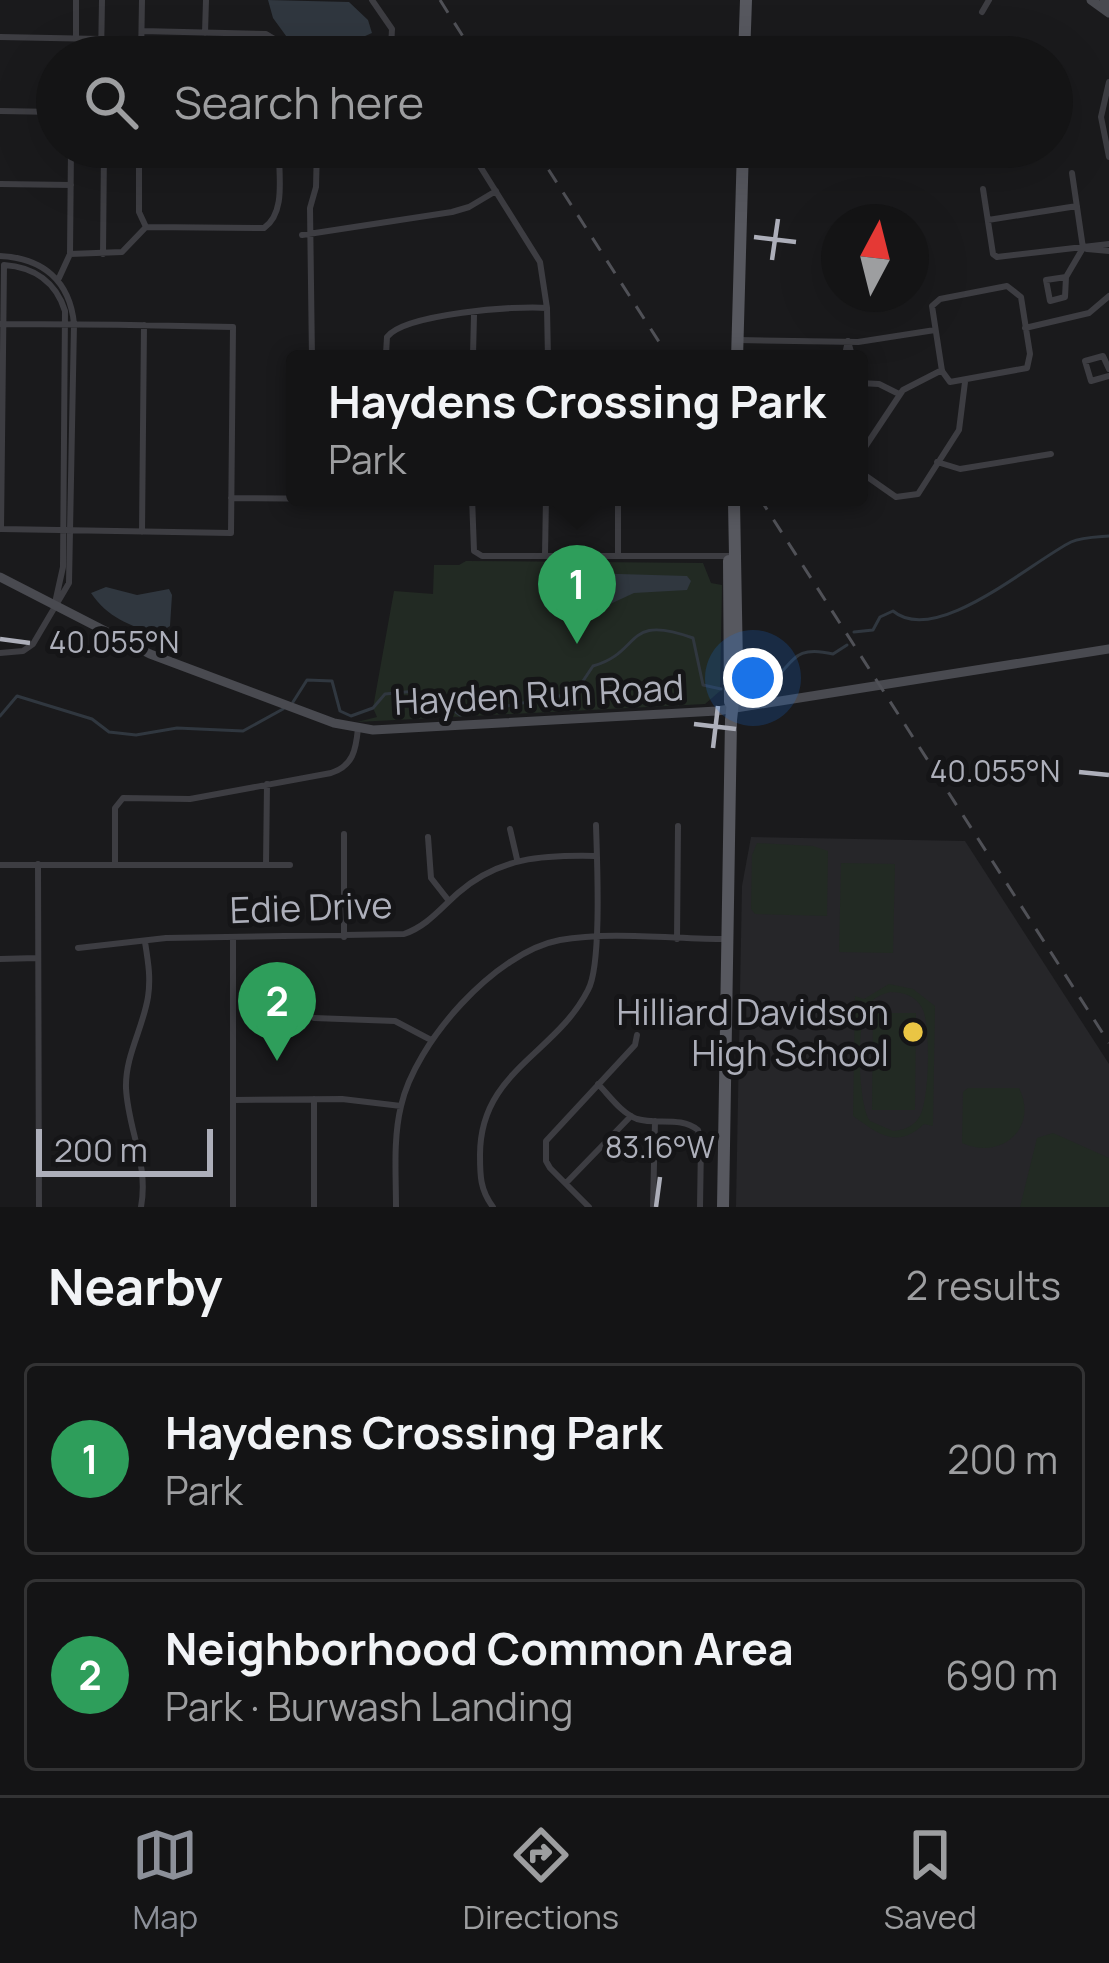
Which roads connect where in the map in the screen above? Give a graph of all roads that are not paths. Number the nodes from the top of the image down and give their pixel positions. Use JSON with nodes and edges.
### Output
{"nodes":[{"id":1,"x":76,"y":0,"type":"edge"},
{"id":2,"x":102,"y":0,"type":"edge"},
{"id":3,"x":142,"y":0,"type":"edge"},
{"id":4,"x":206,"y":0,"type":"edge"},
{"id":5,"x":372,"y":0,"type":"edge"},
{"id":6,"x":746,"y":0,"type":"edge"},
{"id":7,"x":989,"y":0,"type":"edge"},
{"id":8,"x":1091,"y":0,"type":"edge"},
{"id":9,"x":982,"y":12,"type":"dead end"},
{"id":10,"x":1109,"y":14,"type":"edge"},
{"id":11,"x":142,"y":31,"type":"junction"},
{"id":12,"x":205,"y":33,"type":"junction"},
{"id":13,"x":76,"y":36,"type":"edge"},
{"id":14,"x":101,"y":36,"type":"edge"},
{"id":15,"x":142,"y":36,"type":"edge"},
{"id":16,"x":269,"y":36,"type":"edge"},
{"id":17,"x":392,"y":36,"type":"edge"},
{"id":18,"x":745,"y":36,"type":"edge"},
{"id":19,"x":0,"y":37,"type":"edge"},
{"id":20,"x":36,"y":37,"type":"edge"},
{"id":21,"x":1109,"y":82,"type":"edge"},
{"id":22,"x":0,"y":111,"type":"edge"},
{"id":23,"x":36,"y":112,"type":"edge"},
{"id":24,"x":1109,"y":157,"type":"edge"},
{"id":25,"x":71,"y":168,"type":"edge"},
{"id":26,"x":104,"y":168,"type":"edge"},
{"id":27,"x":139,"y":168,"type":"edge"},
{"id":28,"x":278,"y":168,"type":"edge"},
{"id":29,"x":314,"y":168,"type":"edge"},
{"id":30,"x":481,"y":168,"type":"edge"},
{"id":31,"x":742,"y":168,"type":"edge"},
{"id":32,"x":1072,"y":173,"type":"dead end"},
{"id":33,"x":0,"y":184,"type":"edge"},
{"id":34,"x":71,"y":185,"type":"junction"},
{"id":35,"x":982,"y":189,"type":"dead end"},
{"id":36,"x":496,"y":191,"type":"junction"},
{"id":37,"x":1077,"y":206,"type":"junction"},
{"id":38,"x":988,"y":220,"type":"junction"},
{"id":39,"x":146,"y":227,"type":"junction"},
{"id":40,"x":306,"y":234,"type":"junction"},
{"id":41,"x":1109,"y":247,"type":"edge"},
{"id":42,"x":1083,"y":248,"type":"junction"},
{"id":43,"x":70,"y":254,"type":"junction"},
{"id":44,"x":103,"y":254,"type":"junction"},
{"id":45,"x":1,"y":262,"type":"edge"},
{"id":46,"x":1066,"y":277,"type":"junction"},
{"id":47,"x":55,"y":282,"type":"junction"},
{"id":48,"x":1109,"y":297,"type":"edge"},
{"id":49,"x":548,"y":308,"type":"junction"},
{"id":50,"x":474,"y":313,"type":"junction"},
{"id":51,"x":1,"y":324,"type":"edge"},
{"id":52,"x":70,"y":324,"type":"junction"},
{"id":53,"x":144,"y":325,"type":"junction"},
{"id":54,"x":1025,"y":328,"type":"junction"},
{"id":55,"x":935,"y":330,"type":"junction"},
{"id":56,"x":738,"y":340,"type":"junction"},
{"id":57,"x":848,"y":341,"type":"junction"},
{"id":58,"x":312,"y":350,"type":"edge"},
{"id":59,"x":386,"y":350,"type":"edge"},
{"id":60,"x":473,"y":350,"type":"edge"},
{"id":61,"x":548,"y":350,"type":"edge"},
{"id":62,"x":737,"y":350,"type":"edge"},
{"id":63,"x":848,"y":350,"type":"edge"},
{"id":64,"x":942,"y":370,"type":"junction"},
{"id":65,"x":965,"y":382,"type":"junction"},
{"id":66,"x":868,"y":383,"type":"edge"},
{"id":67,"x":899,"y":394,"type":"junction"},
{"id":68,"x":0,"y":399,"type":"edge"},
{"id":69,"x":0,"y":429,"type":"edge"},
{"id":70,"x":868,"y":441,"type":"edge"},
{"id":71,"x":1051,"y":454,"type":"dead end"},
{"id":72,"x":937,"y":462,"type":"junction"},
{"id":73,"x":868,"y":478,"type":"edge"},
{"id":74,"x":231,"y":498,"type":"junction"},
{"id":75,"x":286,"y":498,"type":"edge"},
{"id":76,"x":472,"y":506,"type":"edge"},
{"id":77,"x":546,"y":506,"type":"edge"},
{"id":78,"x":618,"y":506,"type":"edge"},
{"id":79,"x":734,"y":506,"type":"edge"},
{"id":80,"x":735,"y":506,"type":"edge"},
{"id":81,"x":1,"y":529,"type":"edge"},
{"id":82,"x":68,"y":531,"type":"junction"},
{"id":83,"x":142,"y":532,"type":"junction"},
{"id":84,"x":545,"y":556,"type":"junction"},
{"id":85,"x":618,"y":556,"type":"junction"},
{"id":86,"x":730,"y":556,"type":"junction"},
{"id":87,"x":0,"y":577,"type":"edge"},
{"id":88,"x":54,"y":607,"type":"junction"},
{"id":89,"x":1109,"y":649,"type":"edge"},
{"id":90,"x":0,"y":653,"type":"edge"},
{"id":91,"x":731,"y":709,"type":"junction"},
{"id":92,"x":358,"y":728,"type":"junction"},
{"id":93,"x":267,"y":784,"type":"junction"},
{"id":94,"x":596,"y":825,"type":"dead end"},
{"id":95,"x":678,"y":826,"type":"dead end"},
{"id":96,"x":510,"y":830,"type":"dead end"},
{"id":97,"x":344,"y":834,"type":"dead end"},
{"id":98,"x":428,"y":837,"type":"dead end"},
{"id":99,"x":595,"y":856,"type":"junction"},
{"id":100,"x":518,"y":860,"type":"junction"},
{"id":101,"x":115,"y":863,"type":"junction"},
{"id":102,"x":38,"y":864,"type":"junction"},
{"id":103,"x":0,"y":865,"type":"edge"},
{"id":104,"x":266,"y":865,"type":"junction"},
{"id":105,"x":290,"y":865,"type":"dead end"},
{"id":106,"x":449,"y":902,"type":"junction"},
{"id":107,"x":344,"y":937,"type":"junction"},
{"id":108,"x":233,"y":938,"type":"junction"},
{"id":109,"x":595,"y":938,"type":"junction"},
{"id":110,"x":676,"y":938,"type":"junction"},
{"id":111,"x":727,"y":939,"type":"junction"},
{"id":112,"x":145,"y":942,"type":"junction"},
{"id":113,"x":78,"y":949,"type":"dead end"},
{"id":114,"x":37,"y":958,"type":"junction"},
{"id":115,"x":0,"y":959,"type":"edge"},
{"id":116,"x":314,"y":1018,"type":"dead end"},
{"id":117,"x":637,"y":1035,"type":"dead end"},
{"id":118,"x":431,"y":1040,"type":"junction"},
{"id":119,"x":598,"y":1084,"type":"junction"},
{"id":120,"x":233,"y":1100,"type":"junction"},
{"id":121,"x":314,"y":1100,"type":"junction"},
{"id":122,"x":401,"y":1106,"type":"junction"},
{"id":123,"x":631,"y":1115,"type":"junction"},
{"id":124,"x":655,"y":1121,"type":"junction"},
{"id":125,"x":724,"y":1143,"type":"junction"},
{"id":126,"x":701,"y":1144,"type":"junction"},
{"id":127,"x":567,"y":1182,"type":"junction"},
{"id":128,"x":39,"y":1207,"type":"edge"},
{"id":129,"x":141,"y":1207,"type":"edge"},
{"id":130,"x":233,"y":1207,"type":"edge"},
{"id":131,"x":314,"y":1207,"type":"edge"},
{"id":132,"x":396,"y":1207,"type":"edge"},
{"id":133,"x":493,"y":1207,"type":"edge"},
{"id":134,"x":589,"y":1207,"type":"edge"},
{"id":135,"x":653,"y":1207,"type":"edge"},
{"id":136,"x":700,"y":1207,"type":"edge"},
{"id":137,"x":724,"y":1207,"type":"edge"}],
"edges":[{"from":1,"to":13,"type":"street"},
{"from":2,"to":14,"type":"street"},
{"from":3,"to":11,"type":"street"},
{"from":4,"to":12,"type":"street"},
{"from":5,"to":17,"type":"street"},
{"from":6,"to":18,"type":"main road"},
{"from":7,"to":9,"type":"street"},
{"from":8,"to":10,"type":"main road"},
{"from":11,"to":12,"type":"street"},
{"from":11,"to":15,"type":"street"},
{"from":12,"to":16,"type":"street"},
{"from":19,"to":20,"type":"street"},
{"from":21,"to":24,"type":"street"},
{"from":22,"to":23,"type":"street"},
{"from":25,"to":34,"type":"street"},
{"from":26,"to":44,"type":"street"},
{"from":27,"to":39,"type":"street"},
{"from":28,"to":39,"type":"street"},
{"from":29,"to":40,"type":"street"},
{"from":30,"to":36,"type":"street"},
{"from":31,"to":56,"type":"main road"},
{"from":32,"to":37,"type":"street"},
{"from":33,"to":34,"type":"street"},
{"from":34,"to":43,"type":"street"},
{"from":35,"to":38,"type":"street"},
{"from":36,"to":40,"type":"street"},
{"from":36,"to":49,"type":"street"},
{"from":37,"to":38,"type":"street"},
{"from":37,"to":42,"type":"street"},
{"from":38,"to":42,"type":"street"},
{"from":39,"to":44,"type":"street"},
{"from":40,"to":58,"type":"street"},
{"from":41,"to":42,"type":"street"},
{"from":42,"to":46,"type":"street"},
{"from":43,"to":44,"type":"street"},
{"from":43,"to":47,"type":"street"},
{"from":45,"to":47,"type":"street"},
{"from":45,"to":51,"type":"street"},
{"from":46,"to":46,"type":"street"},
{"from":47,"to":52,"type":"street"},
{"from":48,"to":54,"type":"street"},
{"from":49,"to":50,"type":"street"},
{"from":49,"to":61,"type":"street"},
{"from":50,"to":59,"type":"street"},
{"from":50,"to":60,"type":"street"},
{"from":51,"to":52,"type":"street"},
{"from":51,"to":68,"type":"street"},
{"from":52,"to":53,"type":"street"},
{"from":52,"to":82,"type":"street"},
{"from":53,"to":74,"type":"street"},
{"from":53,"to":83,"type":"street"},
{"from":54,"to":55,"type":"street"},
{"from":54,"to":65,"type":"street"},
{"from":55,"to":57,"type":"street"},
{"from":55,"to":64,"type":"street"},
{"from":56,"to":57,"type":"street"},
{"from":56,"to":62,"type":"main road"},
{"from":57,"to":63,"type":"street"},
{"from":64,"to":65,"type":"street"},
{"from":64,"to":67,"type":"street"},
{"from":65,"to":72,"type":"street"},
{"from":66,"to":67,"type":"street"},
{"from":67,"to":70,"type":"street"},
{"from":68,"to":69,"type":"street"},
{"from":69,"to":81,"type":"street"},
{"from":71,"to":72,"type":"street"},
{"from":72,"to":73,"type":"street"},
{"from":74,"to":75,"type":"street"},
{"from":74,"to":83,"type":"street"},
{"from":76,"to":84,"type":"street"},
{"from":77,"to":84,"type":"street"},
{"from":78,"to":85,"type":"street"},
{"from":79,"to":86,"type":"main road"},
{"from":80,"to":91,"type":"main road"},
{"from":81,"to":82,"type":"street"},
{"from":82,"to":83,"type":"street"},
{"from":82,"to":88,"type":"street"},
{"from":84,"to":85,"type":"street"},
{"from":85,"to":86,"type":"street"},
{"from":86,"to":91,"type":"main road"},
{"from":87,"to":88,"type":"main road","name":"Hayden Run Road"},
{"from":88,"to":90,"type":"street"},
{"from":88,"to":92,"type":"main road","name":"Hayden Run Road"},
{"from":89,"to":91,"type":"main road","name":"Hayden Run Road"},
{"from":91,"to":92,"type":"main road","name":"Hayden Run Road"},
{"from":91,"to":111,"type":"main road"},
{"from":92,"to":93,"type":"street"},
{"from":93,"to":101,"type":"street"},
{"from":93,"to":104,"type":"street"},
{"from":94,"to":99,"type":"street"},
{"from":95,"to":110,"type":"street"},
{"from":96,"to":100,"type":"street"},
{"from":97,"to":107,"type":"street"},
{"from":98,"to":106,"type":"street"},
{"from":99,"to":100,"type":"street","name":"Edie Drive"},
{"from":99,"to":109,"type":"street"},
{"from":100,"to":106,"type":"street","name":"Edie Drive"},
{"from":101,"to":102,"type":"street"},
{"from":101,"to":104,"type":"street"},
{"from":102,"to":103,"type":"street"},
{"from":102,"to":114,"type":"street"},
{"from":104,"to":105,"type":"street"},
{"from":106,"to":107,"type":"street","name":"Edie Drive"},
{"from":107,"to":108,"type":"street","name":"Edie Drive"},
{"from":108,"to":112,"type":"street","name":"Edie Drive"},
{"from":108,"to":120,"type":"street"},
{"from":109,"to":110,"type":"street"},
{"from":109,"to":118,"type":"street"},
{"from":109,"to":133,"type":"street"},
{"from":110,"to":111,"type":"street"},
{"from":111,"to":125,"type":"main road"},
{"from":112,"to":113,"type":"street","name":"Edie Drive"},
{"from":112,"to":129,"type":"street"},
{"from":114,"to":115,"type":"street"},
{"from":114,"to":128,"type":"street"},
{"from":116,"to":118,"type":"street"},
{"from":117,"to":119,"type":"street"},
{"from":118,"to":122,"type":"street"},
{"from":119,"to":123,"type":"street"},
{"from":119,"to":127,"type":"street"},
{"from":120,"to":121,"type":"street"},
{"from":120,"to":130,"type":"street"},
{"from":121,"to":122,"type":"street"},
{"from":121,"to":131,"type":"street"},
{"from":122,"to":132,"type":"street"},
{"from":123,"to":124,"type":"street"},
{"from":123,"to":127,"type":"street"},
{"from":124,"to":126,"type":"street"},
{"from":124,"to":135,"type":"street"},
{"from":125,"to":126,"type":"street"},
{"from":125,"to":137,"type":"main road"},
{"from":126,"to":136,"type":"street"},
{"from":127,"to":134,"type":"street"}]}
